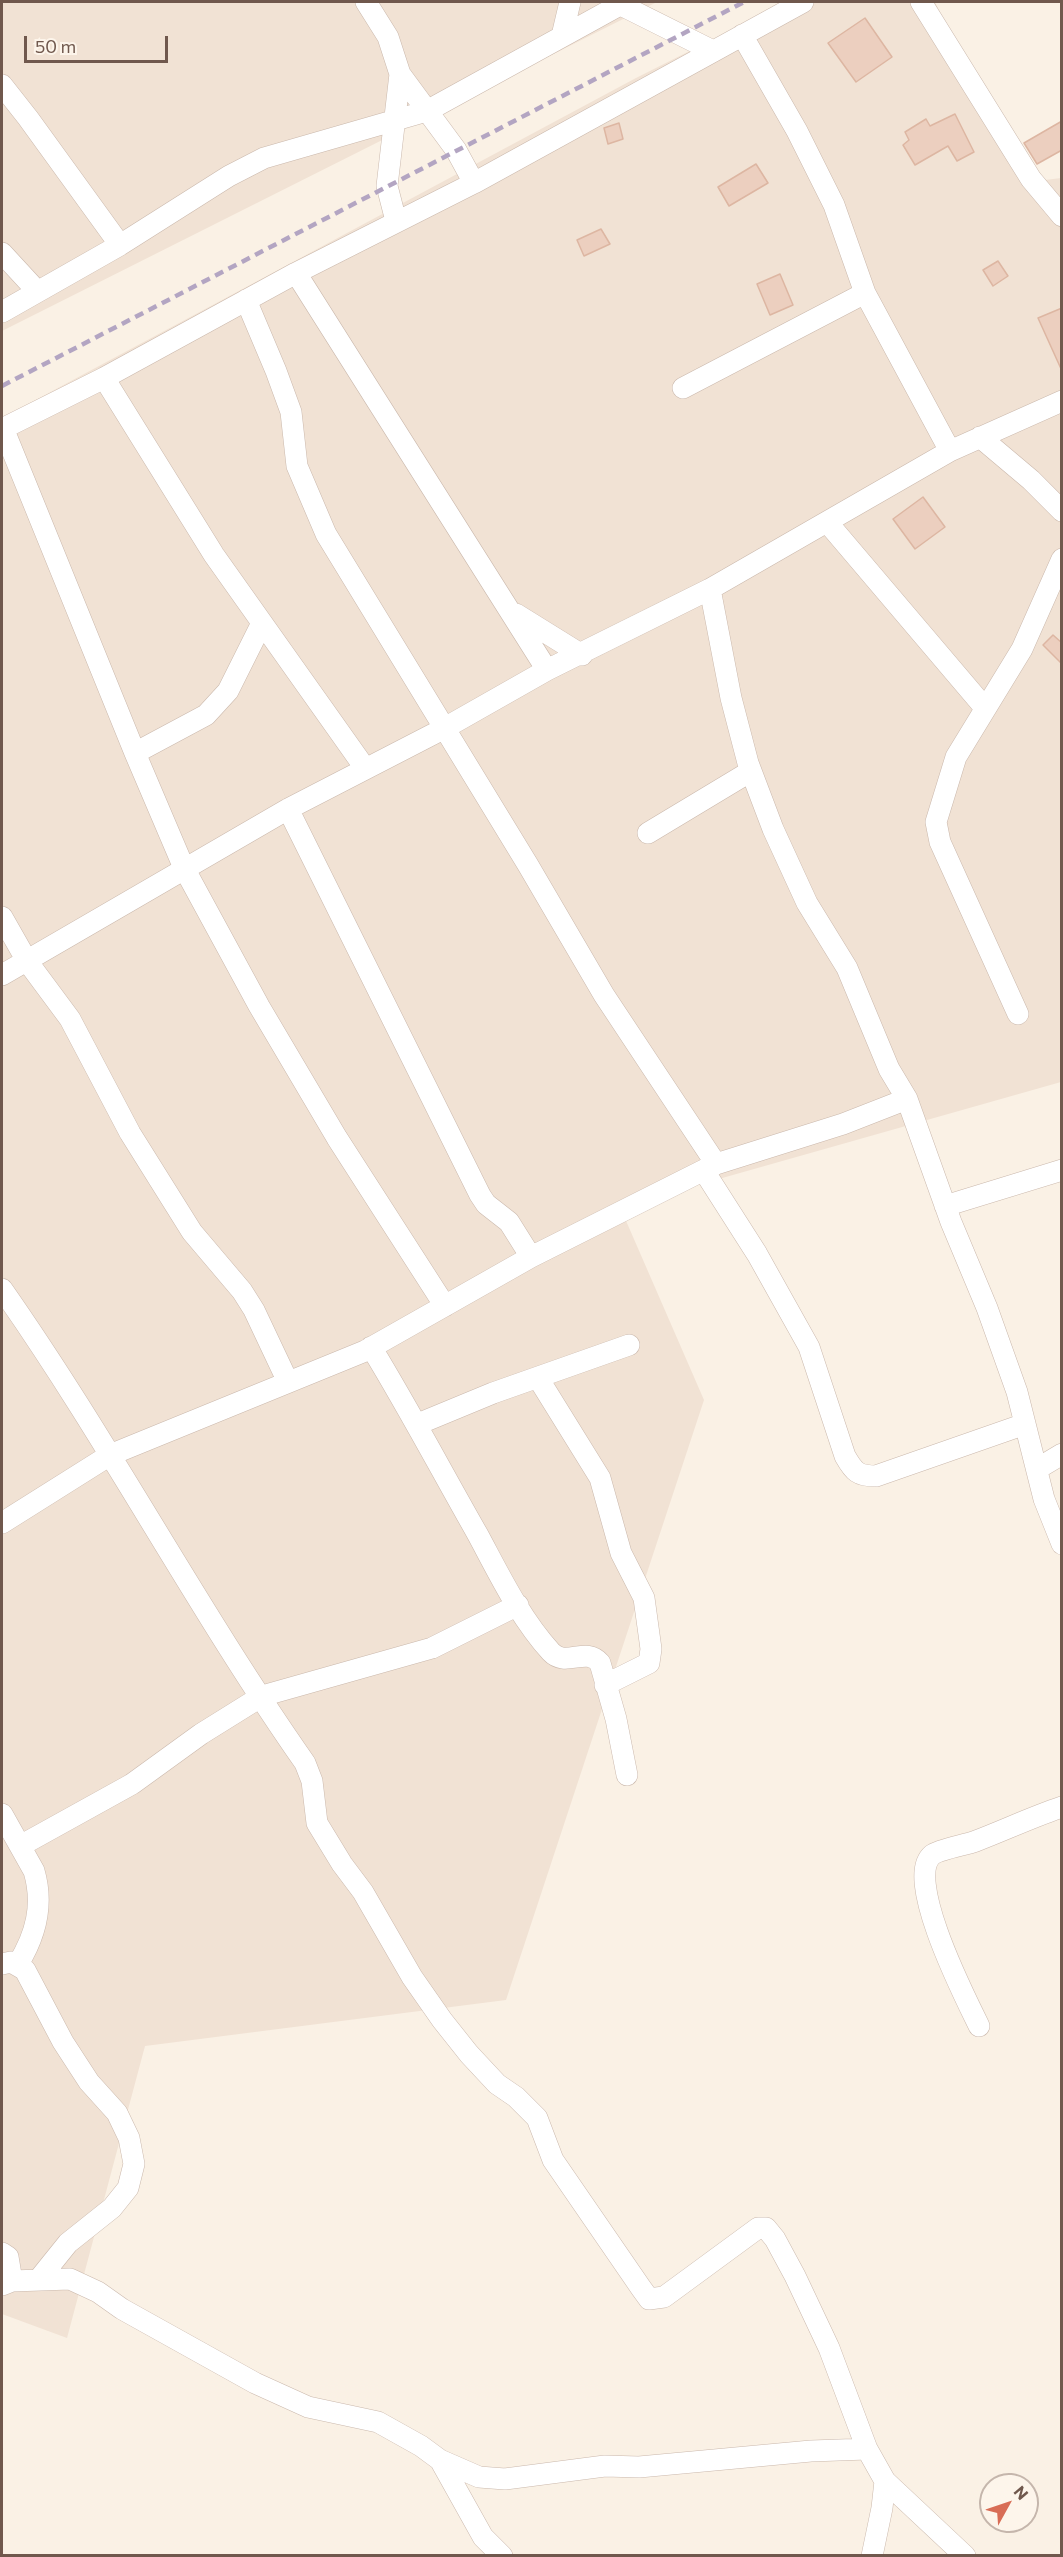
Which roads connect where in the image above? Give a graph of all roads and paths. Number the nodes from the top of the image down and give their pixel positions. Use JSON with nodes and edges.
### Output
{"nodes":[{"id":1,"x":366,"y":2,"type":"edge"},
{"id":2,"x":570,"y":2,"type":"edge"},
{"id":3,"x":620,"y":2,"type":"edge"},
{"id":4,"x":803,"y":2,"type":"edge"},
{"id":5,"x":921,"y":2,"type":"edge"},
{"id":6,"x":742,"y":35,"type":"junction"},
{"id":7,"x":562,"y":36,"type":"junction"},
{"id":8,"x":713,"y":51,"type":"junction"},
{"id":9,"x":400,"y":74,"type":"junction"},
{"id":10,"x":2,"y":85,"type":"edge"},
{"id":11,"x":427,"y":111,"type":"junction"},
{"id":12,"x":392,"y":120,"type":"junction"},
{"id":13,"x":474,"y":183,"type":"junction"},
{"id":14,"x":1062,"y":216,"type":"edge"},
{"id":15,"x":396,"y":221,"type":"junction"},
{"id":16,"x":120,"y":245,"type":"junction"},
{"id":17,"x":2,"y":253,"type":"edge"},
{"id":18,"x":296,"y":273,"type":"junction"},
{"id":19,"x":37,"y":291,"type":"junction"},
{"id":20,"x":865,"y":293,"type":"junction"},
{"id":21,"x":246,"y":300,"type":"junction"},
{"id":22,"x":2,"y":312,"type":"edge"},
{"id":23,"x":104,"y":378,"type":"junction"},
{"id":24,"x":683,"y":388,"type":"dead end"},
{"id":25,"x":1062,"y":401,"type":"edge"},
{"id":26,"x":2,"y":428,"type":"edge"},
{"id":27,"x":980,"y":437,"type":"junction"},
{"id":28,"x":950,"y":451,"type":"junction"},
{"id":29,"x":1062,"y":511,"type":"edge"},
{"id":30,"x":827,"y":522,"type":"junction"},
{"id":31,"x":1062,"y":559,"type":"edge"},
{"id":32,"x":710,"y":589,"type":"junction"},
{"id":33,"x":511,"y":611,"type":"junction"},
{"id":34,"x":262,"y":623,"type":"junction"},
{"id":35,"x":582,"y":655,"type":"junction"},
{"id":36,"x":547,"y":670,"type":"junction"},
{"id":37,"x":985,"y":708,"type":"junction"},
{"id":38,"x":443,"y":729,"type":"junction"},
{"id":39,"x":135,"y":753,"type":"junction"},
{"id":40,"x":365,"y":768,"type":"junction"},
{"id":41,"x":751,"y":771,"type":"junction"},
{"id":42,"x":288,"y":809,"type":"junction"},
{"id":43,"x":648,"y":833,"type":"dead end"},
{"id":44,"x":184,"y":868,"type":"junction"},
{"id":45,"x":2,"y":917,"type":"edge"},
{"id":46,"x":27,"y":961,"type":"junction"},
{"id":47,"x":2,"y":975,"type":"edge"},
{"id":48,"x":1018,"y":1014,"type":"dead end"},
{"id":49,"x":907,"y":1099,"type":"junction"},
{"id":50,"x":710,"y":1168,"type":"junction"},
{"id":51,"x":1062,"y":1170,"type":"edge"},
{"id":52,"x":945,"y":1206,"type":"junction"},
{"id":53,"x":531,"y":1257,"type":"junction"},
{"id":54,"x":2,"y":1289,"type":"edge"},
{"id":55,"x":445,"y":1306,"type":"junction"},
{"id":56,"x":629,"y":1345,"type":"dead end"},
{"id":57,"x":371,"y":1347,"type":"junction"},
{"id":58,"x":538,"y":1378,"type":"junction"},
{"id":59,"x":288,"y":1382,"type":"junction"},
{"id":60,"x":417,"y":1424,"type":"junction"},
{"id":61,"x":1025,"y":1424,"type":"junction"},
{"id":62,"x":1062,"y":1454,"type":"edge"},
{"id":63,"x":110,"y":1455,"type":"junction"},
{"id":64,"x":1037,"y":1469,"type":"junction"},
{"id":65,"x":2,"y":1523,"type":"edge"},
{"id":66,"x":1062,"y":1544,"type":"edge"},
{"id":67,"x":518,"y":1605,"type":"junction"},
{"id":68,"x":605,"y":1685,"type":"junction"},
{"id":69,"x":262,"y":1696,"type":"junction"},
{"id":70,"x":627,"y":1775,"type":"dead end"},
{"id":71,"x":1062,"y":1807,"type":"edge"},
{"id":72,"x":2,"y":1814,"type":"edge"},
{"id":73,"x":20,"y":1846,"type":"junction"},
{"id":74,"x":10,"y":1964,"type":"edge"},
{"id":75,"x":979,"y":2026,"type":"dead end"},
{"id":76,"x":2,"y":2253,"type":"edge"},
{"id":77,"x":39,"y":2278,"type":"junction"},
{"id":78,"x":7,"y":2283,"type":"edge"},
{"id":79,"x":867,"y":2449,"type":"junction"},
{"id":80,"x":440,"y":2460,"type":"junction"},
{"id":81,"x":885,"y":2481,"type":"junction"},
{"id":82,"x":502,"y":2556,"type":"edge"},
{"id":83,"x":872,"y":2556,"type":"edge"},
{"id":84,"x":965,"y":2556,"type":"edge"}],
"edges":[{"from":1,"to":9,"type":"street"},
{"from":2,"to":7,"type":"street"},
{"from":3,"to":7,"type":"street"},
{"from":3,"to":8,"type":"street"},
{"from":4,"to":6,"type":"street"},
{"from":5,"to":14,"type":"street"},
{"from":6,"to":8,"type":"street"},
{"from":6,"to":20,"type":"street"},
{"from":7,"to":11,"type":"street"},
{"from":8,"to":13,"type":"street"},
{"from":9,"to":11,"type":"street"},
{"from":9,"to":12,"type":"street"},
{"from":10,"to":16,"type":"street"},
{"from":11,"to":12,"type":"street"},
{"from":11,"to":13,"type":"street"},
{"from":12,"to":15,"type":"street"},
{"from":12,"to":16,"type":"street"},
{"from":13,"to":15,"type":"street"},
{"from":15,"to":18,"type":"street"},
{"from":16,"to":19,"type":"street"},
{"from":17,"to":19,"type":"street"},
{"from":18,"to":21,"type":"street"},
{"from":18,"to":33,"type":"street"},
{"from":19,"to":22,"type":"street"},
{"from":20,"to":24,"type":"street"},
{"from":20,"to":28,"type":"street"},
{"from":21,"to":23,"type":"street"},
{"from":21,"to":38,"type":"street"},
{"from":23,"to":26,"type":"street"},
{"from":23,"to":34,"type":"street"},
{"from":25,"to":27,"type":"street"},
{"from":26,"to":39,"type":"street"},
{"from":27,"to":28,"type":"street"},
{"from":27,"to":29,"type":"street"},
{"from":28,"to":30,"type":"street"},
{"from":30,"to":32,"type":"street"},
{"from":30,"to":37,"type":"street"},
{"from":31,"to":37,"type":"street"},
{"from":32,"to":35,"type":"street"},
{"from":32,"to":41,"type":"street"},
{"from":33,"to":35,"type":"street"},
{"from":33,"to":36,"type":"street"},
{"from":34,"to":39,"type":"street"},
{"from":34,"to":40,"type":"street"},
{"from":35,"to":36,"type":"street"},
{"from":36,"to":38,"type":"street"},
{"from":37,"to":48,"type":"street"},
{"from":38,"to":40,"type":"street"},
{"from":38,"to":50,"type":"street"},
{"from":39,"to":44,"type":"street"},
{"from":40,"to":42,"type":"street"},
{"from":41,"to":43,"type":"street"},
{"from":41,"to":49,"type":"street"},
{"from":42,"to":44,"type":"street"},
{"from":42,"to":53,"type":"street"},
{"from":44,"to":46,"type":"street"},
{"from":44,"to":55,"type":"street"},
{"from":45,"to":46,"type":"street"},
{"from":46,"to":47,"type":"street"},
{"from":46,"to":59,"type":"street"},
{"from":49,"to":50,"type":"street"},
{"from":49,"to":52,"type":"street"},
{"from":50,"to":53,"type":"street"},
{"from":50,"to":61,"type":"street"},
{"from":51,"to":52,"type":"street"},
{"from":52,"to":61,"type":"street"},
{"from":53,"to":55,"type":"street"},
{"from":54,"to":63,"type":"street"},
{"from":55,"to":57,"type":"street"},
{"from":56,"to":58,"type":"street"},
{"from":57,"to":59,"type":"street"},
{"from":57,"to":60,"type":"street"},
{"from":58,"to":60,"type":"street"},
{"from":58,"to":68,"type":"street"},
{"from":59,"to":63,"type":"street"},
{"from":60,"to":67,"type":"street"},
{"from":61,"to":64,"type":"street"},
{"from":62,"to":64,"type":"street"},
{"from":63,"to":65,"type":"street"},
{"from":63,"to":69,"type":"street"},
{"from":64,"to":66,"type":"street"},
{"from":67,"to":68,"type":"street"},
{"from":67,"to":69,"type":"street"},
{"from":68,"to":70,"type":"street"},
{"from":69,"to":73,"type":"street"},
{"from":69,"to":79,"type":"street"},
{"from":71,"to":75,"type":"street"},
{"from":72,"to":73,"type":"street"},
{"from":73,"to":74,"type":"street"},
{"from":74,"to":77,"type":"street"},
{"from":76,"to":78,"type":"street"},
{"from":77,"to":78,"type":"street"},
{"from":77,"to":80,"type":"street"},
{"from":79,"to":80,"type":"street"},
{"from":79,"to":81,"type":"street"},
{"from":80,"to":82,"type":"street"},
{"from":81,"to":83,"type":"street"},
{"from":81,"to":84,"type":"street"}]}
